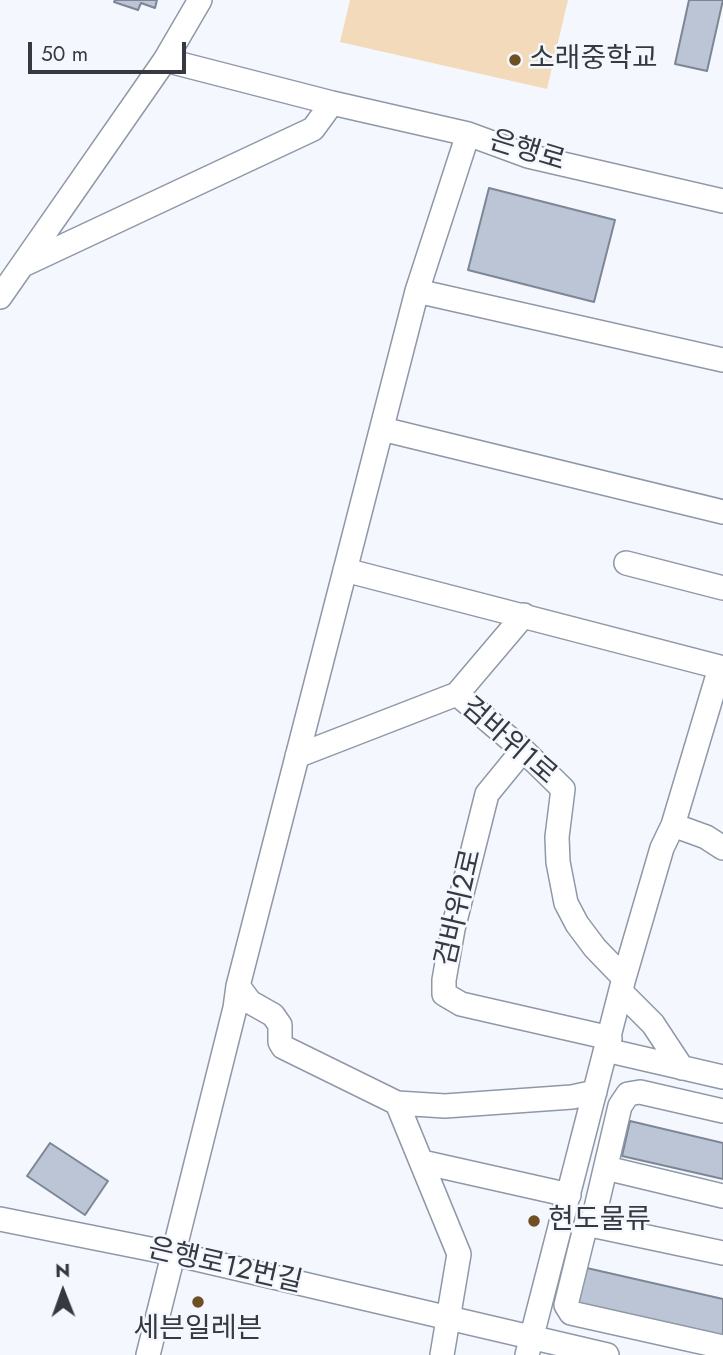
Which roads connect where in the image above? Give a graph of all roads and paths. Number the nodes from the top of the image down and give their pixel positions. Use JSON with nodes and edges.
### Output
{"nodes":[{"id":1,"x":200,"y":0,"type":"edge"},
{"id":2,"x":165,"y":60,"type":"junction"},
{"id":3,"x":331,"y":103,"type":"junction"},
{"id":4,"x":468,"y":134,"type":"junction"},
{"id":5,"x":723,"y":201,"type":"edge"},
{"id":6,"x":23,"y":265,"type":"junction"},
{"id":7,"x":417,"y":291,"type":"junction"},
{"id":8,"x":0,"y":296,"type":"edge"},
{"id":9,"x":723,"y":360,"type":"edge"},
{"id":10,"x":382,"y":429,"type":"junction"},
{"id":11,"x":723,"y":512,"type":"edge"},
{"id":12,"x":626,"y":564,"type":"dead end"},
{"id":13,"x":345,"y":570,"type":"junction"},
{"id":14,"x":723,"y":588,"type":"edge"},
{"id":15,"x":524,"y":615,"type":"junction"},
{"id":16,"x":722,"y":668,"type":"edge"},
{"id":17,"x":457,"y":694,"type":"junction"},
{"id":18,"x":523,"y":750,"type":"junction"},
{"id":19,"x":297,"y":756,"type":"junction"},
{"id":20,"x":673,"y":825,"type":"junction"},
{"id":21,"x":723,"y":848,"type":"edge"},
{"id":22,"x":622,"y":985,"type":"junction"},
{"id":23,"x":238,"y":986,"type":"junction"},
{"id":24,"x":608,"y":1044,"type":"junction"},
{"id":25,"x":682,"y":1068,"type":"junction"},
{"id":26,"x":723,"y":1077,"type":"edge"},
{"id":27,"x":595,"y":1093,"type":"junction"},
{"id":28,"x":397,"y":1102,"type":"junction"},
{"id":29,"x":723,"y":1111,"type":"edge"},
{"id":30,"x":422,"y":1162,"type":"junction"},
{"id":31,"x":606,"y":1168,"type":"junction"},
{"id":32,"x":569,"y":1195,"type":"junction"},
{"id":33,"x":723,"y":1196,"type":"edge"},
{"id":34,"x":0,"y":1219,"type":"edge"},
{"id":35,"x":592,"y":1225,"type":"junction"},
{"id":36,"x":175,"y":1254,"type":"junction"},
{"id":37,"x":723,"y":1254,"type":"edge"},
{"id":38,"x":450,"y":1318,"type":"junction"},
{"id":39,"x":529,"y":1346,"type":"edge"},
{"id":40,"x":723,"y":1347,"type":"edge"},
{"id":41,"x":148,"y":1355,"type":"edge"},
{"id":42,"x":442,"y":1355,"type":"edge"},
{"id":43,"x":607,"y":1355,"type":"edge"}],
"edges":[{"from":1,"to":2,"type":"street"},
{"from":2,"to":3,"type":"street","name":"은행로"},
{"from":2,"to":6,"type":"street"},
{"from":3,"to":4,"type":"street","name":"은행로"},
{"from":3,"to":6,"type":"street"},
{"from":4,"to":5,"type":"street","name":"은행로"},
{"from":4,"to":7,"type":"street"},
{"from":6,"to":8,"type":"street"},
{"from":7,"to":9,"type":"street"},
{"from":7,"to":10,"type":"street"},
{"from":10,"to":11,"type":"street"},
{"from":10,"to":13,"type":"street"},
{"from":12,"to":14,"type":"street"},
{"from":13,"to":15,"type":"street"},
{"from":13,"to":19,"type":"street"},
{"from":15,"to":16,"type":"street"},
{"from":15,"to":17,"type":"street"},
{"from":16,"to":20,"type":"street"},
{"from":17,"to":18,"type":"street","name":"검바위1로"},
{"from":17,"to":19,"type":"street","name":"검바위1로"},
{"from":18,"to":22,"type":"street","name":"검바위1로"},
{"from":18,"to":24,"type":"street","name":"검바위2로"},
{"from":19,"to":23,"type":"street"},
{"from":20,"to":21,"type":"street"},
{"from":20,"to":22,"type":"street"},
{"from":22,"to":24,"type":"street"},
{"from":22,"to":25,"type":"street"},
{"from":23,"to":28,"type":"street"},
{"from":23,"to":36,"type":"street"},
{"from":24,"to":25,"type":"street","name":"검바위2로"},
{"from":24,"to":27,"type":"street"},
{"from":25,"to":26,"type":"street","name":"검바위2로"},
{"from":27,"to":28,"type":"street"},
{"from":27,"to":32,"type":"street"},
{"from":28,"to":30,"type":"street"},
{"from":29,"to":31,"type":"street"},
{"from":30,"to":32,"type":"street"},
{"from":30,"to":38,"type":"street"},
{"from":31,"to":33,"type":"street"},
{"from":31,"to":35,"type":"street"},
{"from":32,"to":39,"type":"street"},
{"from":34,"to":36,"type":"street","name":"은행로12번길"},
{"from":35,"to":37,"type":"street"},
{"from":35,"to":40,"type":"street"},
{"from":36,"to":38,"type":"street","name":"은행로12번길"},
{"from":36,"to":41,"type":"street"},
{"from":38,"to":39,"type":"street","name":"은행로12번길"},
{"from":38,"to":42,"type":"street"},
{"from":39,"to":43,"type":"street","name":"은행로12번길"}]}
